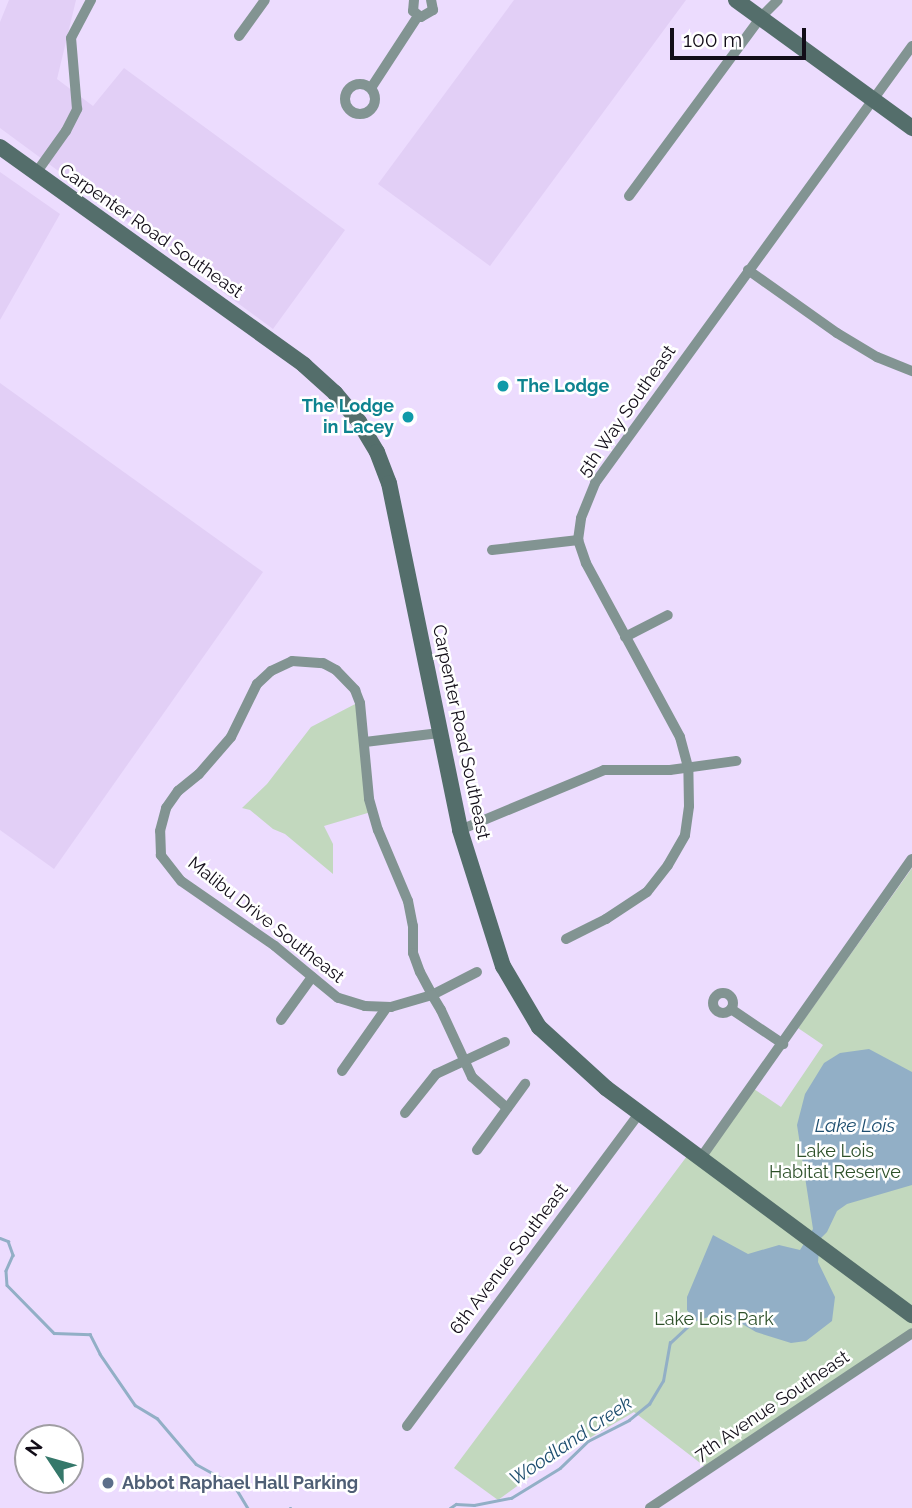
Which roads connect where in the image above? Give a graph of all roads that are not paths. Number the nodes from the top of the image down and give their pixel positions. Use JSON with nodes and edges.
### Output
{"nodes":[{"id":1,"x":91,"y":0,"type":"edge"},
{"id":2,"x":265,"y":0,"type":"edge"},
{"id":3,"x":415,"y":0,"type":"edge"},
{"id":4,"x":431,"y":0,"type":"edge"},
{"id":5,"x":736,"y":0,"type":"edge"},
{"id":6,"x":778,"y":0,"type":"edge"},
{"id":7,"x":418,"y":16,"type":"junction"},
{"id":8,"x":760,"y":18,"type":"junction"},
{"id":9,"x":239,"y":36,"type":"dead end"},
{"id":10,"x":912,"y":46,"type":"edge"},
{"id":11,"x":371,"y":88,"type":"dead end"},
{"id":12,"x":872,"y":99,"type":"junction"},
{"id":13,"x":912,"y":128,"type":"edge"},
{"id":14,"x":0,"y":147,"type":"edge"},
{"id":15,"x":36,"y":173,"type":"junction"},
{"id":16,"x":629,"y":196,"type":"dead end"},
{"id":17,"x":748,"y":270,"type":"junction"},
{"id":18,"x":912,"y":371,"type":"edge"},
{"id":19,"x":578,"y":540,"type":"junction"},
{"id":20,"x":492,"y":550,"type":"dead end"},
{"id":21,"x":668,"y":615,"type":"dead end"},
{"id":22,"x":625,"y":637,"type":"junction"},
{"id":23,"x":439,"y":733,"type":"junction"},
{"id":24,"x":365,"y":742,"type":"junction"},
{"id":25,"x":736,"y":761,"type":"dead end"},
{"id":26,"x":688,"y":767,"type":"junction"},
{"id":27,"x":460,"y":830,"type":"junction"},
{"id":28,"x":912,"y":859,"type":"edge"},
{"id":29,"x":566,"y":939,"type":"dead end"},
{"id":30,"x":477,"y":972,"type":"dead end"},
{"id":31,"x":312,"y":977,"type":"junction"},
{"id":32,"x":432,"y":995,"type":"junction"},
{"id":33,"x":387,"y":1007,"type":"junction"},
{"id":34,"x":731,"y":1009,"type":"dead end"},
{"id":35,"x":281,"y":1020,"type":"dead end"},
{"id":36,"x":505,"y":1042,"type":"dead end"},
{"id":37,"x":783,"y":1044,"type":"junction"},
{"id":38,"x":465,"y":1060,"type":"junction"},
{"id":39,"x":342,"y":1071,"type":"dead end"},
{"id":40,"x":525,"y":1084,"type":"dead end"},
{"id":41,"x":508,"y":1108,"type":"junction"},
{"id":42,"x":405,"y":1113,"type":"dead end"},
{"id":43,"x":639,"y":1114,"type":"junction"},
{"id":44,"x":477,"y":1150,"type":"dead end"},
{"id":45,"x":700,"y":1159,"type":"junction"},
{"id":46,"x":912,"y":1315,"type":"edge"},
{"id":47,"x":912,"y":1333,"type":"edge"},
{"id":48,"x":407,"y":1426,"type":"dead end"},
{"id":49,"x":650,"y":1508,"type":"edge"}],
"edges":[{"from":1,"to":15,"type":"street"},
{"from":2,"to":9,"type":"street"},
{"from":3,"to":7,"type":"street"},
{"from":4,"to":7,"type":"street"},
{"from":5,"to":8,"type":"main road"},
{"from":6,"to":8,"type":"street"},
{"from":7,"to":11,"type":"street"},
{"from":8,"to":12,"type":"main road"},
{"from":8,"to":16,"type":"street"},
{"from":10,"to":12,"type":"street","name":"5th Way Southeast"},
{"from":12,"to":13,"type":"main road"},
{"from":12,"to":17,"type":"street","name":"5th Way Southeast"},
{"from":14,"to":15,"type":"main road","name":"Carpenter Road Southeast"},
{"from":15,"to":23,"type":"main road","name":"Carpenter Road Southeast"},
{"from":17,"to":18,"type":"street"},
{"from":17,"to":19,"type":"street","name":"5th Way Southeast"},
{"from":19,"to":20,"type":"street"},
{"from":19,"to":22,"type":"street"},
{"from":21,"to":22,"type":"street"},
{"from":22,"to":26,"type":"street"},
{"from":23,"to":24,"type":"street"},
{"from":23,"to":27,"type":"main road","name":"Carpenter Road Southeast"},
{"from":24,"to":31,"type":"street","name":"Malibu Drive Southeast"},
{"from":24,"to":32,"type":"street","name":"Malibu Drive Southeast"},
{"from":25,"to":26,"type":"street"},
{"from":26,"to":27,"type":"street"},
{"from":26,"to":29,"type":"street"},
{"from":27,"to":43,"type":"main road","name":"Carpenter Road Southeast"},
{"from":28,"to":37,"type":"street"},
{"from":30,"to":32,"type":"street"},
{"from":31,"to":33,"type":"street","name":"Malibu Drive Southeast"},
{"from":31,"to":35,"type":"street"},
{"from":32,"to":33,"type":"street","name":"Malibu Drive Southeast"},
{"from":32,"to":38,"type":"street","name":"Malibu Drive Southeast"},
{"from":33,"to":39,"type":"street"},
{"from":34,"to":37,"type":"street"},
{"from":36,"to":38,"type":"street"},
{"from":37,"to":45,"type":"street"},
{"from":38,"to":41,"type":"street","name":"Malibu Drive Southeast"},
{"from":38,"to":42,"type":"street"},
{"from":40,"to":41,"type":"street"},
{"from":41,"to":44,"type":"street"},
{"from":43,"to":45,"type":"main road","name":"Carpenter Road Southeast"},
{"from":43,"to":48,"type":"street","name":"6th Avenue Southeast"},
{"from":45,"to":46,"type":"main road","name":"Carpenter Road Southeast"},
{"from":47,"to":49,"type":"street","name":"7th Avenue Southeast"}]}
